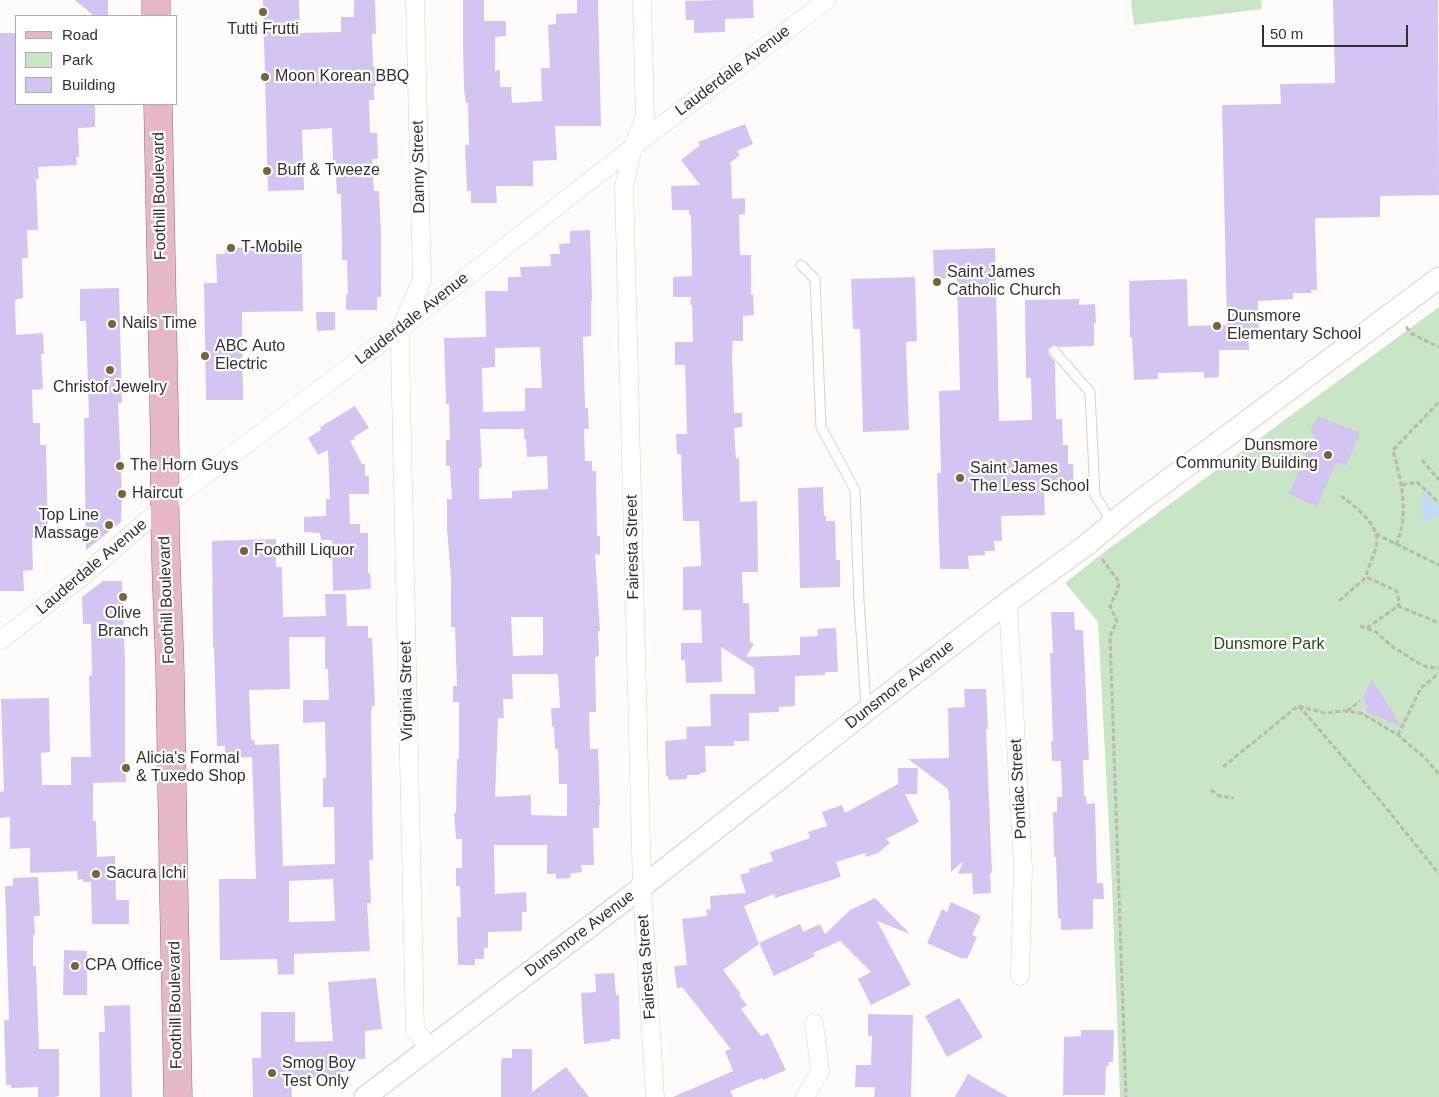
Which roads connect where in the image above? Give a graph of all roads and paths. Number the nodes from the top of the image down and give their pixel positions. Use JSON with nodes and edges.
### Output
{"nodes":[{"id":1,"x":156,"y":0,"type":"edge"},
{"id":2,"x":416,"y":0,"type":"edge"},
{"id":3,"x":642,"y":0,"type":"edge"},
{"id":4,"x":826,"y":0,"type":"edge"},
{"id":5,"x":156,"y":15,"type":"edge"},
{"id":6,"x":158,"y":105,"type":"edge"},
{"id":7,"x":633,"y":147,"type":"junction"},
{"id":8,"x":801,"y":265,"type":"dead end"},
{"id":9,"x":1439,"y":278,"type":"edge"},
{"id":10,"x":1394,"y":312,"type":"junction"},
{"id":11,"x":400,"y":329,"type":"junction"},
{"id":12,"x":1439,"y":347,"type":"edge"},
{"id":13,"x":1054,"y":351,"type":"dead end"},
{"id":14,"x":1439,"y":402,"type":"edge"},
{"id":15,"x":1422,"y":460,"type":"dead end"},
{"id":16,"x":1439,"y":480,"type":"edge"},
{"id":17,"x":1402,"y":485,"type":"junction"},
{"id":18,"x":1341,"y":496,"type":"dead end"},
{"id":19,"x":1439,"y":502,"type":"edge"},
{"id":20,"x":164,"y":506,"type":"junction"},
{"id":21,"x":1112,"y":523,"type":"junction"},
{"id":22,"x":1376,"y":534,"type":"junction"},
{"id":23,"x":1089,"y":543,"type":"junction"},
{"id":24,"x":1396,"y":545,"type":"junction"},
{"id":25,"x":1439,"y":563,"type":"edge"},
{"id":26,"x":1366,"y":577,"type":"junction"},
{"id":27,"x":1339,"y":601,"type":"dead end"},
{"id":28,"x":1008,"y":602,"type":"junction"},
{"id":29,"x":1398,"y":606,"type":"junction"},
{"id":30,"x":1439,"y":623,"type":"edge"},
{"id":31,"x":1360,"y":626,"type":"dead end"},
{"id":32,"x":1366,"y":628,"type":"junction"},
{"id":33,"x":0,"y":641,"type":"edge"},
{"id":34,"x":1439,"y":668,"type":"edge"},
{"id":35,"x":1439,"y":673,"type":"edge"},
{"id":36,"x":1360,"y":700,"type":"dead end"},
{"id":37,"x":1298,"y":706,"type":"junction"},
{"id":38,"x":866,"y":711,"type":"junction"},
{"id":39,"x":1345,"y":712,"type":"junction"},
{"id":40,"x":1398,"y":735,"type":"junction"},
{"id":41,"x":1223,"y":766,"type":"dead end"},
{"id":42,"x":1439,"y":774,"type":"edge"},
{"id":43,"x":1211,"y":790,"type":"dead end"},
{"id":44,"x":1234,"y":798,"type":"dead end"},
{"id":45,"x":1439,"y":874,"type":"edge"},
{"id":46,"x":642,"y":887,"type":"junction"},
{"id":47,"x":1020,"y":976,"type":"dead end"},
{"id":48,"x":814,"y":1022,"type":"dead end"},
{"id":49,"x":429,"y":1048,"type":"junction"},
{"id":50,"x":178,"y":1097,"type":"edge"},
{"id":51,"x":365,"y":1097,"type":"edge"},
{"id":52,"x":655,"y":1097,"type":"edge"},
{"id":53,"x":805,"y":1097,"type":"edge"},
{"id":54,"x":1126,"y":1097,"type":"edge"}],
"edges":[{"from":1,"to":5,"type":"main road"},
{"from":2,"to":11,"type":"street","name":"Danny Street"},
{"from":3,"to":7,"type":"street","name":"Fairesta Street"},
{"from":4,"to":7,"type":"street","name":"Lauderdale Avenue"},
{"from":6,"to":20,"type":"main road","name":"Foothill Boulevard"},
{"from":7,"to":11,"type":"street","name":"Lauderdale Avenue"},
{"from":7,"to":46,"type":"street","name":"Fairesta Street"},
{"from":8,"to":38,"type":"lane"},
{"from":9,"to":10,"type":"street","name":"Dunsmore Avenue"},
{"from":10,"to":12,"type":"path"},
{"from":10,"to":21,"type":"street","name":"Dunsmore Avenue"},
{"from":11,"to":20,"type":"street","name":"Lauderdale Avenue"},
{"from":11,"to":49,"type":"street","name":"Virginia Street"},
{"from":13,"to":21,"type":"lane"},
{"from":14,"to":17,"type":"path"},
{"from":15,"to":16,"type":"path"},
{"from":17,"to":19,"type":"path"},
{"from":17,"to":24,"type":"path"},
{"from":18,"to":22,"type":"path"},
{"from":20,"to":33,"type":"street","name":"Lauderdale Avenue"},
{"from":20,"to":50,"type":"main road","name":"Foothill Boulevard"},
{"from":21,"to":23,"type":"street","name":"Dunsmore Avenue"},
{"from":22,"to":24,"type":"path"},
{"from":22,"to":26,"type":"path"},
{"from":23,"to":28,"type":"street","name":"Dunsmore Avenue"},
{"from":23,"to":54,"type":"path"},
{"from":24,"to":25,"type":"path"},
{"from":26,"to":27,"type":"path"},
{"from":26,"to":29,"type":"path"},
{"from":28,"to":38,"type":"street","name":"Dunsmore Avenue"},
{"from":28,"to":47,"type":"street","name":"Pontiac Street"},
{"from":29,"to":30,"type":"path"},
{"from":29,"to":32,"type":"path"},
{"from":31,"to":32,"type":"path"},
{"from":32,"to":34,"type":"path"},
{"from":35,"to":40,"type":"path"},
{"from":36,"to":39,"type":"path"},
{"from":37,"to":39,"type":"path"},
{"from":37,"to":41,"type":"path"},
{"from":37,"to":45,"type":"path"},
{"from":38,"to":46,"type":"street","name":"Dunsmore Avenue"},
{"from":39,"to":40,"type":"path"},
{"from":40,"to":42,"type":"path"},
{"from":43,"to":44,"type":"path"},
{"from":46,"to":49,"type":"street","name":"Dunsmore Avenue"},
{"from":46,"to":52,"type":"street","name":"Fairesta Street"},
{"from":48,"to":53,"type":"street"},
{"from":49,"to":51,"type":"street","name":"Dunsmore Avenue"}]}
